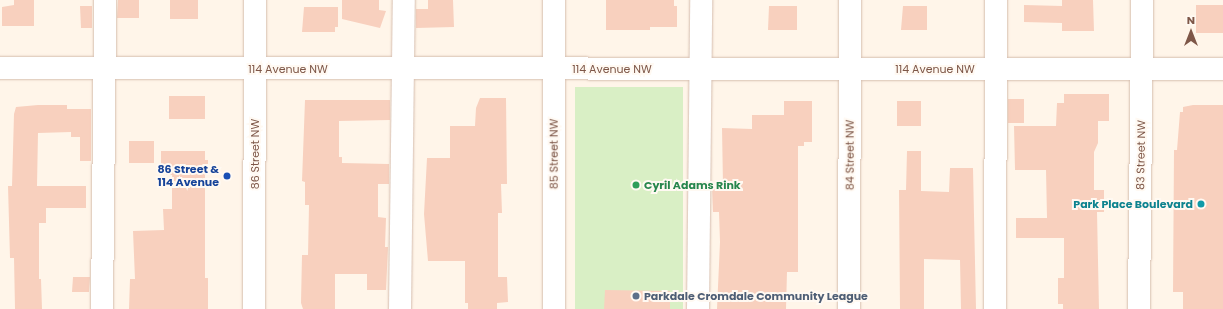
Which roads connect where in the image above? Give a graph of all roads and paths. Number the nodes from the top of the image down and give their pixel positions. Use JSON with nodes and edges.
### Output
{"nodes":[{"id":1,"x":105,"y":0,"type":"edge"},
{"id":2,"x":255,"y":0,"type":"edge"},
{"id":3,"x":404,"y":0,"type":"edge"},
{"id":4,"x":554,"y":0,"type":"edge"},
{"id":5,"x":701,"y":0,"type":"edge"},
{"id":6,"x":850,"y":0,"type":"edge"},
{"id":7,"x":996,"y":0,"type":"edge"},
{"id":8,"x":1142,"y":0,"type":"edge"},
{"id":9,"x":0,"y":68,"type":"edge"},
{"id":10,"x":105,"y":68,"type":"junction"},
{"id":11,"x":255,"y":69,"type":"junction"},
{"id":12,"x":404,"y":69,"type":"junction"},
{"id":13,"x":555,"y":69,"type":"junction"},
{"id":14,"x":702,"y":69,"type":"junction"},
{"id":15,"x":850,"y":69,"type":"junction"},
{"id":16,"x":997,"y":69,"type":"junction"},
{"id":17,"x":1142,"y":70,"type":"junction"},
{"id":18,"x":1223,"y":70,"type":"edge"},
{"id":19,"x":102,"y":309,"type":"edge"},
{"id":20,"x":254,"y":309,"type":"edge"},
{"id":21,"x":400,"y":309,"type":"edge"},
{"id":22,"x":554,"y":309,"type":"edge"},
{"id":23,"x":698,"y":309,"type":"edge"},
{"id":24,"x":849,"y":309,"type":"edge"},
{"id":25,"x":995,"y":309,"type":"edge"},
{"id":26,"x":1139,"y":309,"type":"edge"}],
"edges":[{"from":1,"to":10,"type":"street"},
{"from":2,"to":11,"type":"street","name":"86 Street NW"},
{"from":3,"to":12,"type":"street"},
{"from":4,"to":13,"type":"street","name":"85 Street NW"},
{"from":5,"to":14,"type":"street"},
{"from":6,"to":15,"type":"street","name":"84 Street NW"},
{"from":7,"to":16,"type":"street"},
{"from":8,"to":17,"type":"street","name":"83 Street NW"},
{"from":9,"to":10,"type":"street","name":"114 Avenue NW"},
{"from":10,"to":11,"type":"street","name":"114 Avenue NW"},
{"from":10,"to":19,"type":"street"},
{"from":11,"to":12,"type":"street","name":"114 Avenue NW"},
{"from":11,"to":20,"type":"street","name":"86 Street NW"},
{"from":12,"to":13,"type":"street","name":"114 Avenue NW"},
{"from":12,"to":21,"type":"street"},
{"from":13,"to":14,"type":"street","name":"114 Avenue NW"},
{"from":13,"to":22,"type":"street","name":"85 Street NW"},
{"from":14,"to":15,"type":"street","name":"114 Avenue NW"},
{"from":14,"to":23,"type":"street"},
{"from":15,"to":16,"type":"street","name":"114 Avenue NW"},
{"from":15,"to":24,"type":"street","name":"84 Street NW"},
{"from":16,"to":17,"type":"street","name":"114 Avenue NW"},
{"from":16,"to":25,"type":"street"},
{"from":17,"to":18,"type":"street","name":"114 Avenue NW"},
{"from":17,"to":26,"type":"street","name":"83 Street NW"}]}
